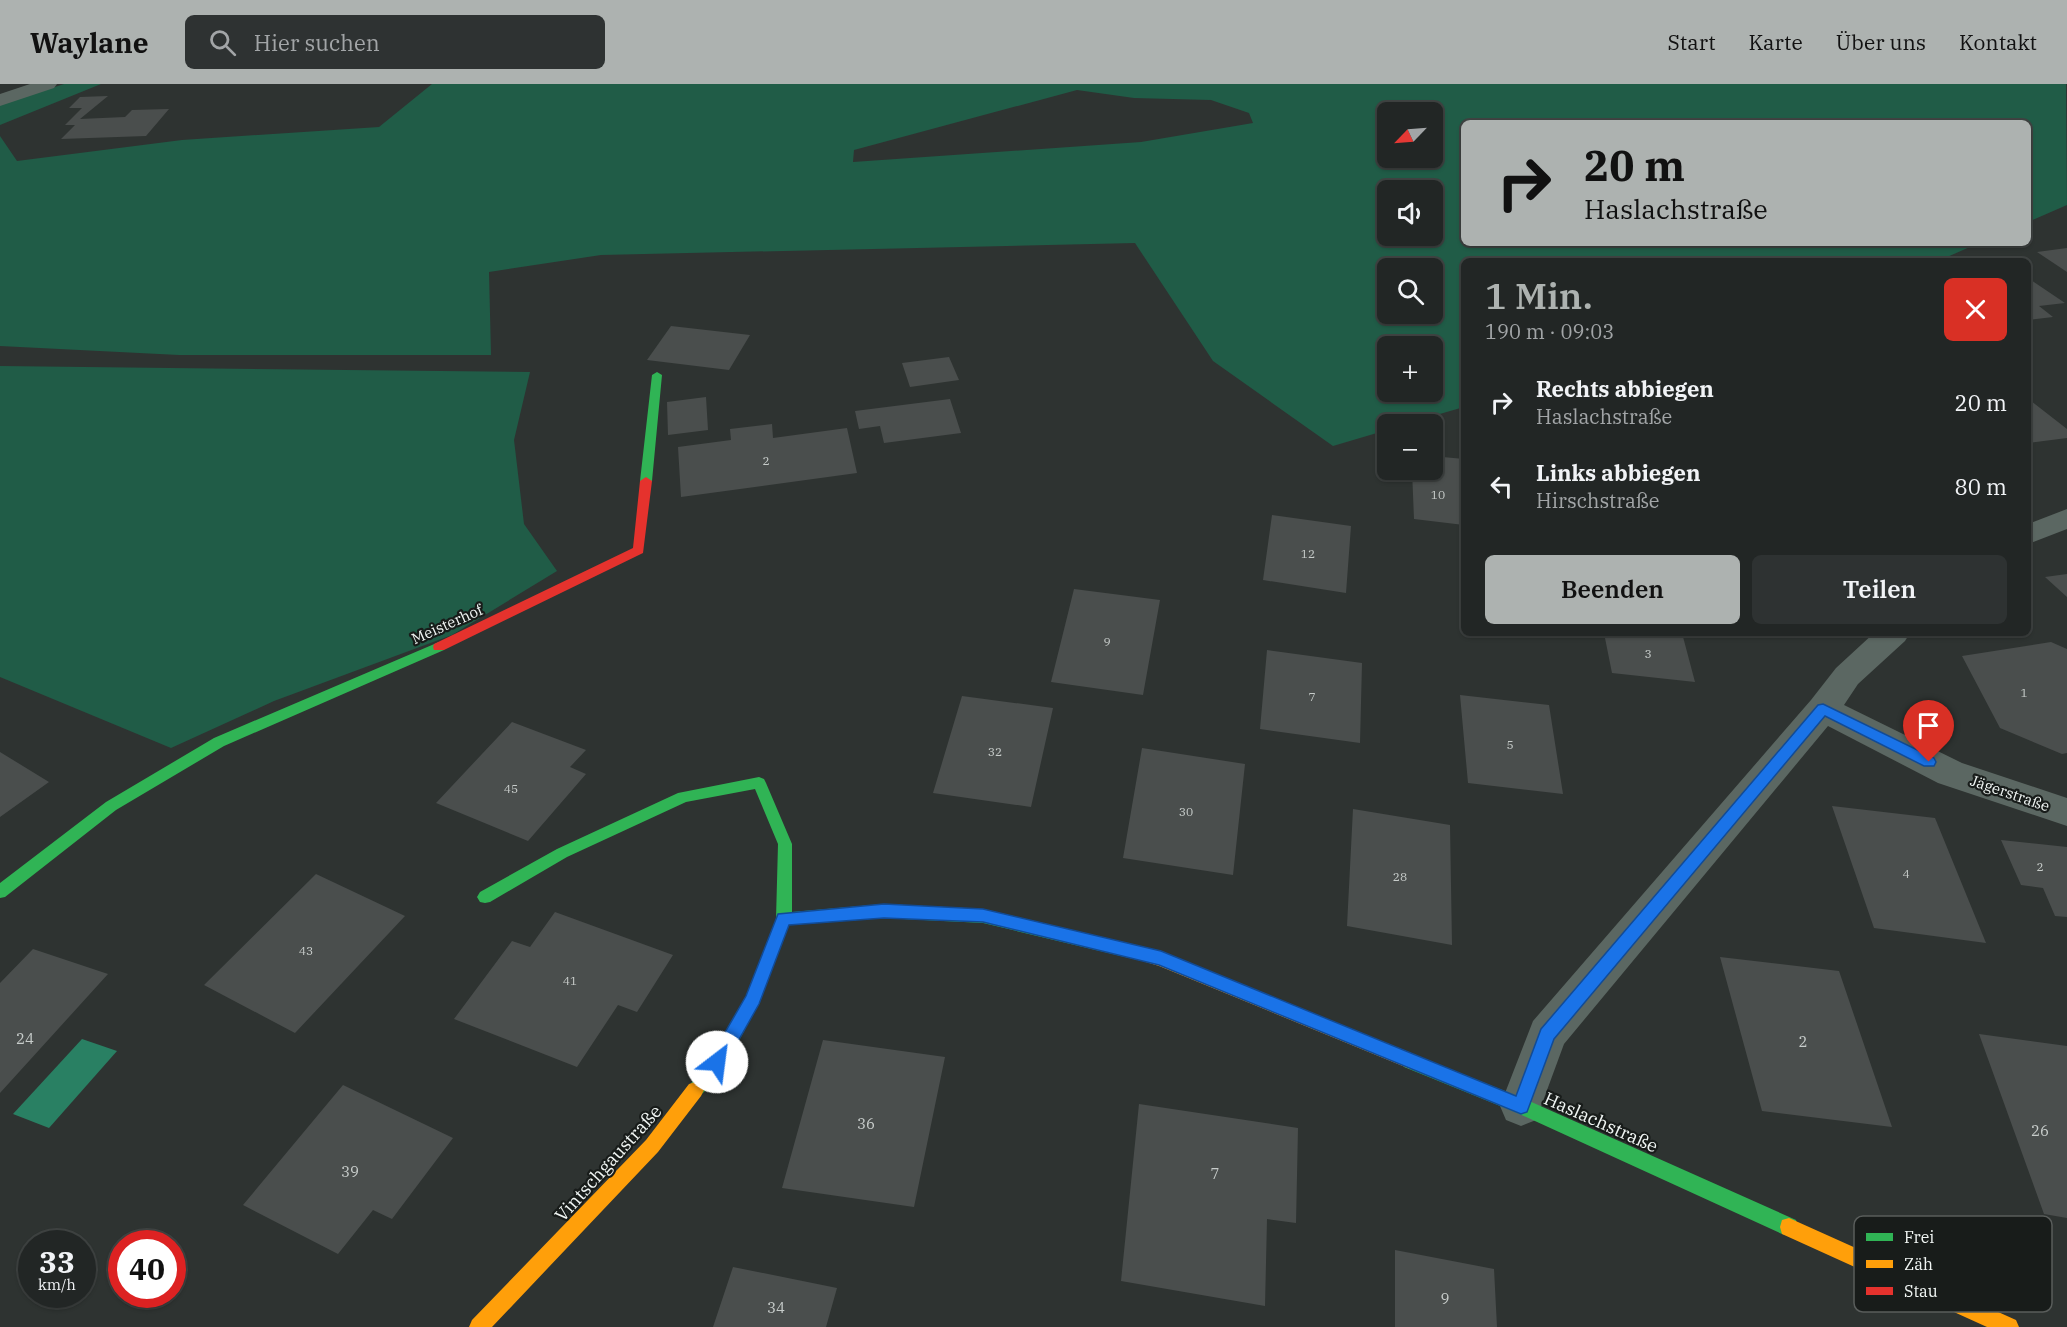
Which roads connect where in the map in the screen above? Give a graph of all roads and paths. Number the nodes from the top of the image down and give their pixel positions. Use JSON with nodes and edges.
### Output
{"nodes":[{"id":1,"x":48,"y":84,"type":"edge"},
{"id":2,"x":0,"y":100,"type":"edge"},
{"id":3,"x":657,"y":375,"type":"dead end"},
{"id":4,"x":2067,"y":518,"type":"edge"},
{"id":5,"x":2031,"y":534,"type":"edge"},
{"id":6,"x":1891,"y":636,"type":"edge"},
{"id":7,"x":1823,"y":709,"type":"junction"},
{"id":8,"x":2067,"y":812,"type":"edge"},
{"id":9,"x":0,"y":892,"type":"edge"},
{"id":10,"x":484,"y":897,"type":"dead end"},
{"id":11,"x":784,"y":919,"type":"junction"},
{"id":12,"x":1521,"y":1106,"type":"junction"},
{"id":13,"x":1854,"y":1257,"type":"edge"},
{"id":14,"x":1976,"y":1312,"type":"edge"},
{"id":15,"x":479,"y":1327,"type":"edge"},
{"id":16,"x":2009,"y":1327,"type":"edge"}],
"edges":[{"from":1,"to":2,"type":"street"},
{"from":3,"to":9,"type":"street","name":"Meisterhof"},
{"from":4,"to":5,"type":"street"},
{"from":6,"to":7,"type":"street"},
{"from":7,"to":8,"type":"street","name":"Jägerstraße"},
{"from":7,"to":12,"type":"street"},
{"from":10,"to":11,"type":"street","name":"Vintschgaustraße"},
{"from":11,"to":12,"type":"street","name":"Haslachstraße"},
{"from":11,"to":15,"type":"street","name":"Vintschgaustraße"},
{"from":12,"to":13,"type":"street","name":"Haslachstraße"},
{"from":14,"to":16,"type":"street","name":"Haslachstraße"}]}
